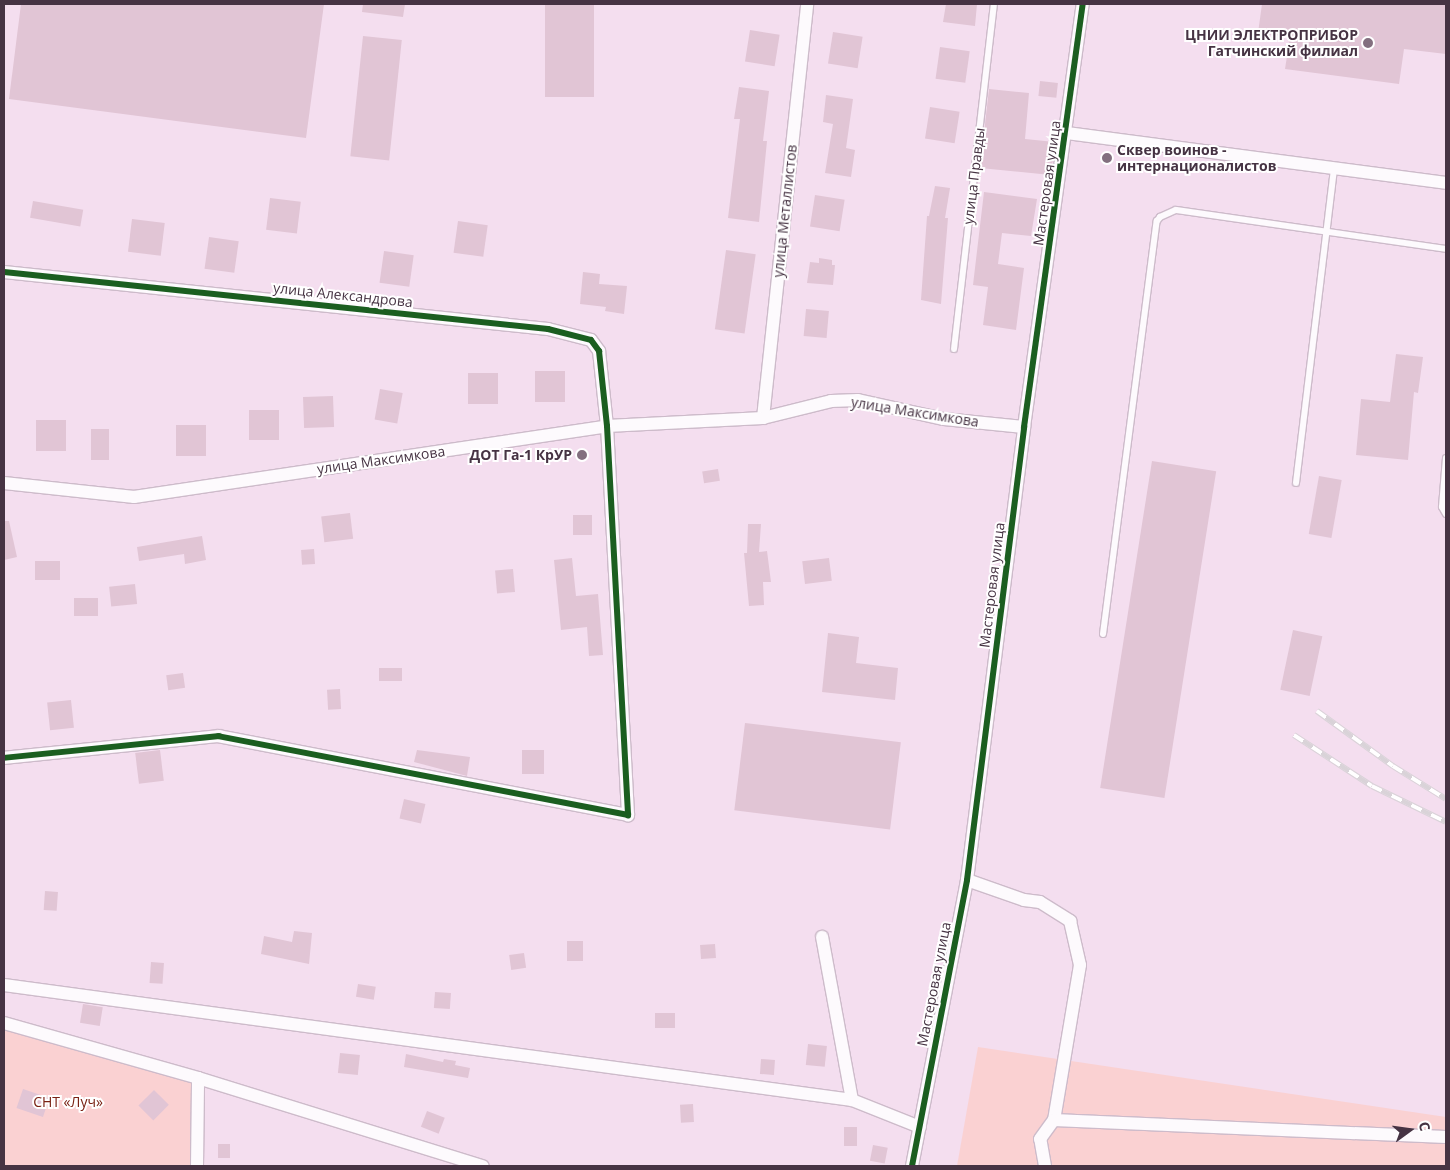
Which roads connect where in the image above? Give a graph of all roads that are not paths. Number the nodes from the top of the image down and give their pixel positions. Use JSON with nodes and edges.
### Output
{"nodes":[{"id":1,"x":807,"y":4,"type":"edge"},
{"id":2,"x":994,"y":4,"type":"edge"},
{"id":3,"x":1083,"y":4,"type":"edge"},
{"id":4,"x":1067,"y":133,"type":"junction"},
{"id":5,"x":1334,"y":168,"type":"junction"},
{"id":6,"x":1446,"y":183,"type":"edge"},
{"id":7,"x":1326,"y":231,"type":"junction"},
{"id":8,"x":1446,"y":249,"type":"edge"},
{"id":9,"x":4,"y":272,"type":"edge"},
{"id":10,"x":954,"y":349,"type":"dead end"},
{"id":11,"x":763,"y":418,"type":"junction"},
{"id":12,"x":607,"y":426,"type":"junction"},
{"id":13,"x":1024,"y":428,"type":"junction"},
{"id":14,"x":1446,"y":458,"type":"edge"},
{"id":15,"x":4,"y":483,"type":"edge"},
{"id":16,"x":1296,"y":483,"type":"dead end"},
{"id":17,"x":1446,"y":514,"type":"edge"},
{"id":18,"x":1103,"y":634,"type":"dead end"},
{"id":19,"x":4,"y":758,"type":"edge"},
{"id":20,"x":967,"y":880,"type":"junction"},
{"id":21,"x":822,"y":937,"type":"dead end"},
{"id":22,"x":4,"y":985,"type":"edge"},
{"id":23,"x":4,"y":1023,"type":"edge"},
{"id":24,"x":198,"y":1078,"type":"junction"},
{"id":25,"x":852,"y":1100,"type":"junction"},
{"id":26,"x":1054,"y":1120,"type":"junction"},
{"id":27,"x":920,"y":1127,"type":"junction"},
{"id":28,"x":1446,"y":1137,"type":"edge"},
{"id":29,"x":196,"y":1166,"type":"edge"},
{"id":30,"x":483,"y":1166,"type":"edge"},
{"id":31,"x":912,"y":1166,"type":"edge"},
{"id":32,"x":1045,"y":1166,"type":"edge"}],
"edges":[{"from":1,"to":11,"type":"street","name":"улица Металлистов"},
{"from":2,"to":10,"type":"lane","name":"улица Правды"},
{"from":3,"to":4,"type":"street","name":"Мастеровая улица"},
{"from":4,"to":5,"type":"street"},
{"from":4,"to":13,"type":"street","name":"Мастеровая улица"},
{"from":5,"to":6,"type":"street"},
{"from":5,"to":7,"type":"lane"},
{"from":7,"to":8,"type":"lane"},
{"from":7,"to":16,"type":"lane"},
{"from":7,"to":18,"type":"lane"},
{"from":9,"to":12,"type":"street","name":"улица Александрова"},
{"from":11,"to":12,"type":"street","name":"улица Максимкова"},
{"from":11,"to":13,"type":"street","name":"улица Максимкова"},
{"from":12,"to":15,"type":"street","name":"улица Максимкова"},
{"from":12,"to":19,"type":"street","name":"улица Александрова"},
{"from":13,"to":20,"type":"street","name":"Мастеровая улица"},
{"from":14,"to":17,"type":"lane"},
{"from":20,"to":26,"type":"street"},
{"from":20,"to":27,"type":"street","name":"Мастеровая улица"},
{"from":21,"to":25,"type":"street"},
{"from":22,"to":25,"type":"street"},
{"from":23,"to":24,"type":"street"},
{"from":24,"to":29,"type":"street"},
{"from":24,"to":30,"type":"street"},
{"from":25,"to":27,"type":"street"},
{"from":26,"to":28,"type":"street"},
{"from":26,"to":32,"type":"street"},
{"from":27,"to":31,"type":"street","name":"Мастеровая улица"}]}
